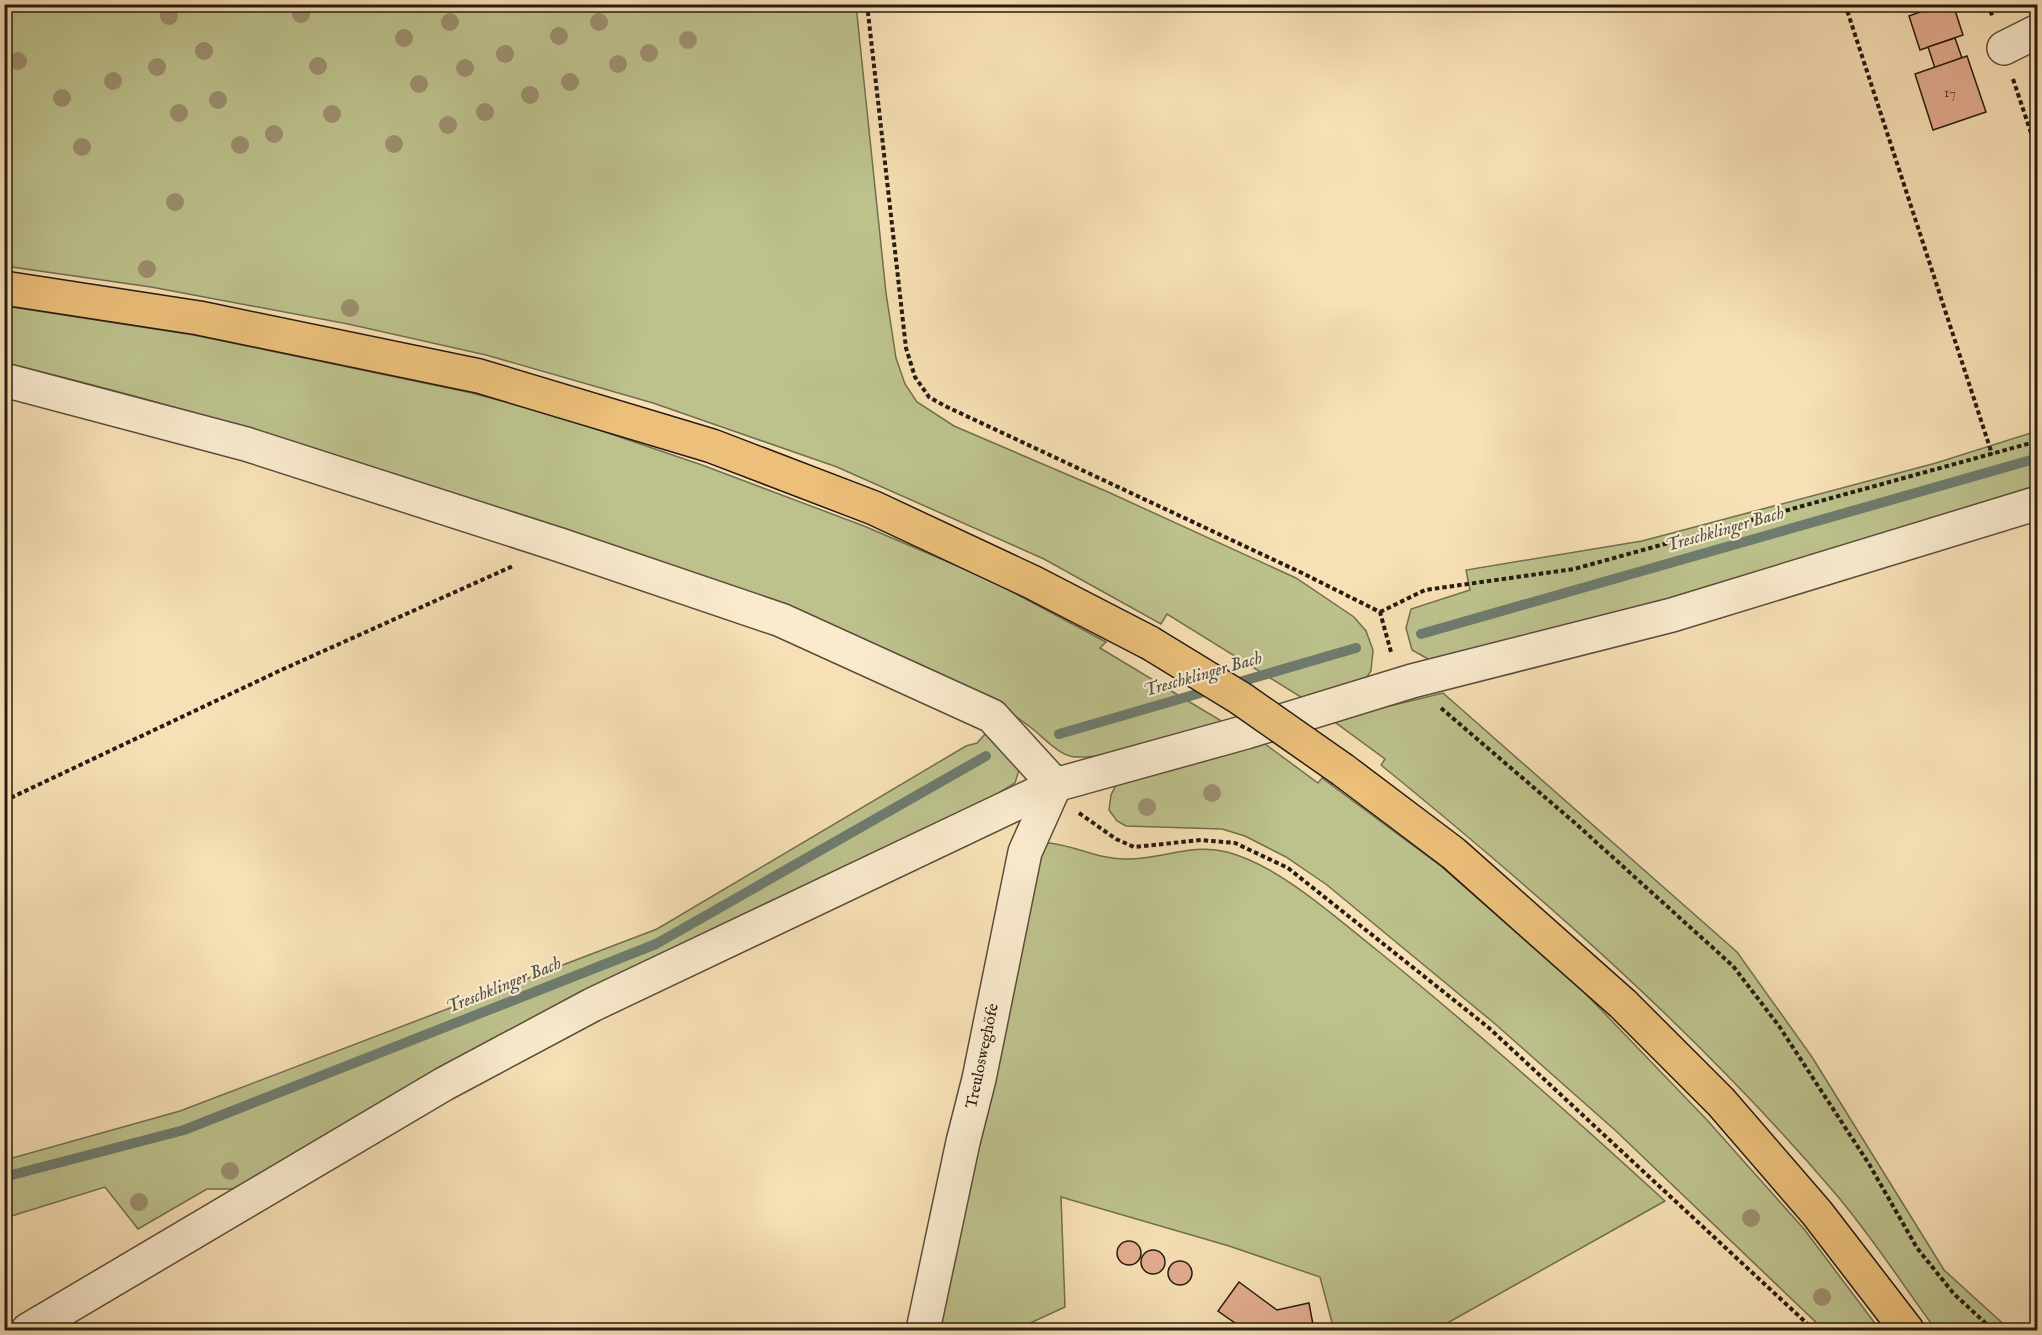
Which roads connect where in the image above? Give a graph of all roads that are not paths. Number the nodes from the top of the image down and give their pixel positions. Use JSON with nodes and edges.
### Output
{"nodes":[{"id":1,"x":2037,"y":31,"type":"edge"},
{"id":2,"x":2008,"y":61,"type":"road end"},
{"id":3,"x":4,"y":288,"type":"edge"},
{"id":4,"x":4,"y":380,"type":"edge"},
{"id":5,"x":2037,"y":503,"type":"edge"},
{"id":6,"x":1055,"y":785,"type":"junction"},
{"id":7,"x":28,"y":1330,"type":"edge"},
{"id":8,"x":923,"y":1330,"type":"edge"},
{"id":9,"x":1907,"y":1330,"type":"edge"}],
"edges":[{"from":1,"to":2,"type":"street"},
{"from":3,"to":9,"type":"main road","bridge":true},
{"from":4,"to":6,"type":"street"},
{"from":5,"to":6,"type":"street"},
{"from":6,"to":7,"type":"street"},
{"from":6,"to":8,"type":"street","name":"Treulosweghöfe"}]}
